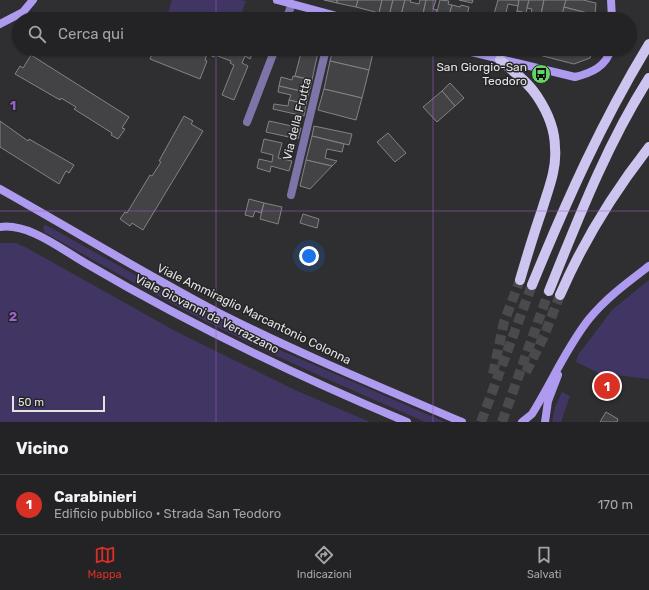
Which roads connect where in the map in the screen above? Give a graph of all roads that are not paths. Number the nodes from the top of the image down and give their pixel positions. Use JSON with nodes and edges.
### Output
{"nodes":[{"id":1,"x":33,"y":0,"type":"edge"},
{"id":2,"x":277,"y":0,"type":"edge"},
{"id":3,"x":611,"y":0,"type":"edge"},
{"id":4,"x":292,"y":4,"type":"junction"},
{"id":5,"x":302,"y":4,"type":"edge"},
{"id":6,"x":23,"y":12,"type":"edge"},
{"id":7,"x":289,"y":12,"type":"edge"},
{"id":8,"x":322,"y":12,"type":"edge"},
{"id":9,"x":612,"y":12,"type":"edge"},
{"id":10,"x":12,"y":18,"type":"edge"},
{"id":11,"x":0,"y":24,"type":"edge"},
{"id":12,"x":649,"y":44,"type":"edge"},
{"id":13,"x":272,"y":56,"type":"edge"},
{"id":14,"x":324,"y":56,"type":"edge"},
{"id":15,"x":485,"y":56,"type":"edge"},
{"id":16,"x":609,"y":56,"type":"edge"},
{"id":17,"x":500,"y":60,"type":"junction"},
{"id":18,"x":649,"y":78,"type":"edge"},
{"id":19,"x":247,"y":122,"type":"dead end"},
{"id":20,"x":649,"y":147,"type":"edge"},
{"id":21,"x":0,"y":189,"type":"edge"},
{"id":22,"x":291,"y":195,"type":"dead end"},
{"id":23,"x":0,"y":227,"type":"edge"},
{"id":24,"x":649,"y":266,"type":"edge"},
{"id":25,"x":520,"y":280,"type":"tunnel mouth"},
{"id":26,"x":532,"y":285,"type":"tunnel mouth"},
{"id":27,"x":549,"y":291,"type":"tunnel mouth"},
{"id":28,"x":560,"y":295,"type":"tunnel mouth"},
{"id":29,"x":563,"y":359,"type":"junction"},
{"id":30,"x":407,"y":422,"type":"edge"},
{"id":31,"x":462,"y":422,"type":"edge"},
{"id":32,"x":522,"y":422,"type":"edge"},
{"id":33,"x":545,"y":422,"type":"edge"}],
"edges":[{"from":1,"to":6,"type":"main road"},
{"from":2,"to":4,"type":"main road"},
{"from":3,"to":9,"type":"main road"},
{"from":4,"to":5,"type":"main road"},
{"from":4,"to":7,"type":"street"},
{"from":5,"to":8,"type":"main road"},
{"from":10,"to":11,"type":"main road"},
{"from":12,"to":26,"type":"main road"},
{"from":13,"to":19,"type":"street"},
{"from":14,"to":22,"type":"street","name":"Via della Frutta"},
{"from":15,"to":17,"type":"main road"},
{"from":16,"to":17,"type":"main road"},
{"from":17,"to":25,"type":"main road"},
{"from":18,"to":27,"type":"main road"},
{"from":20,"to":28,"type":"main road"},
{"from":21,"to":31,"type":"main road","name":"Viale Ammiraglio Marcantonio Colonna"},
{"from":23,"to":30,"type":"main road","name":"Viale Giovanni da Verrazzano"},
{"from":24,"to":29,"type":"main road"},
{"from":29,"to":32,"type":"main road"},
{"from":29,"to":33,"type":"main road"}]}
